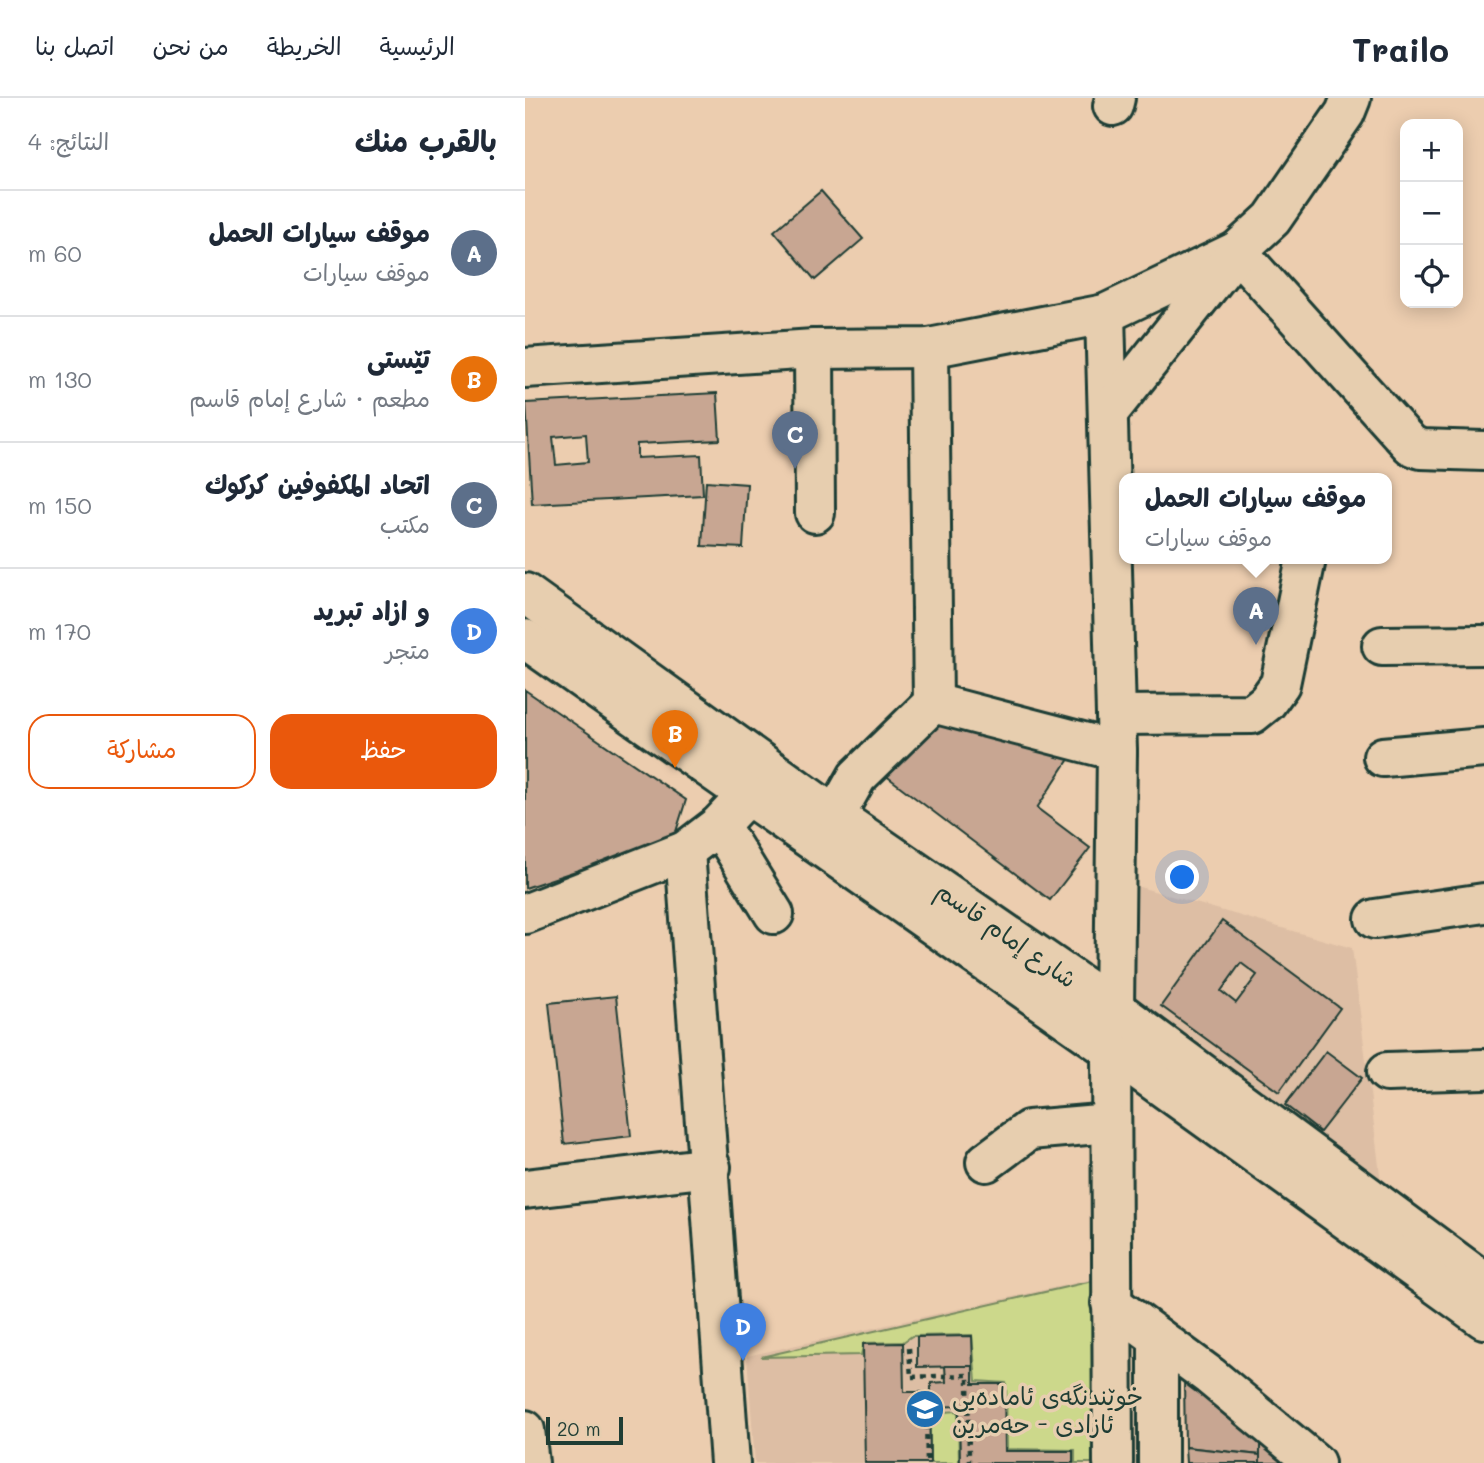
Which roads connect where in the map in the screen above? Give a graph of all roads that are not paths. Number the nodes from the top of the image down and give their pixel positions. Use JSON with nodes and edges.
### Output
{"nodes":[{"id":1,"x":1357,"y":103,"type":"edge"},
{"id":2,"x":1237,"y":251,"type":"junction"},
{"id":3,"x":1105,"y":314,"type":"junction"},
{"id":4,"x":929,"y":348,"type":"junction"},
{"id":5,"x":814,"y":349,"type":"junction"},
{"id":6,"x":525,"y":368,"type":"edge"},
{"id":7,"x":1108,"y":412,"type":"junction"},
{"id":8,"x":1484,"y":451,"type":"edge"},
{"id":9,"x":815,"y":513,"type":"dead end"},
{"id":10,"x":1306,"y":564,"type":"edge"},
{"id":11,"x":525,"y":593,"type":"edge"},
{"id":12,"x":525,"y":639,"type":"edge"},
{"id":13,"x":1484,"y":645,"type":"edge"},
{"id":14,"x":1382,"y":646,"type":"dead end"},
{"id":15,"x":933,"y":703,"type":"junction"},
{"id":16,"x":1116,"y":733,"type":"junction"},
{"id":17,"x":1484,"y":748,"type":"edge"},
{"id":18,"x":1383,"y":757,"type":"dead end"},
{"id":19,"x":747,"y":795,"type":"junction"},
{"id":20,"x":835,"y":816,"type":"junction"},
{"id":21,"x":719,"y":825,"type":"junction"},
{"id":22,"x":685,"y":852,"type":"junction"},
{"id":23,"x":1484,"y":903,"type":"edge"},
{"id":24,"x":525,"y":914,"type":"edge"},
{"id":25,"x":774,"y":914,"type":"dead end"},
{"id":26,"x":1375,"y":919,"type":"dead end"},
{"id":27,"x":1114,"y":1008,"type":"junction"},
{"id":28,"x":1111,"y":1050,"type":"junction"},
{"id":29,"x":1484,"y":1069,"type":"edge"},
{"id":30,"x":1387,"y":1072,"type":"dead end"},
{"id":31,"x":1109,"y":1123,"type":"junction"},
{"id":32,"x":986,"y":1162,"type":"dead end"},
{"id":33,"x":711,"y":1167,"type":"junction"},
{"id":34,"x":525,"y":1189,"type":"edge"},
{"id":35,"x":1484,"y":1282,"type":"edge"},
{"id":36,"x":1111,"y":1303,"type":"junction"},
{"id":37,"x":1484,"y":1319,"type":"edge"},
{"id":38,"x":1158,"y":1338,"type":"junction"},
{"id":39,"x":525,"y":1430,"type":"edge"},
{"id":40,"x":529,"y":1463,"type":"edge"},
{"id":41,"x":730,"y":1463,"type":"edge"},
{"id":42,"x":1113,"y":1463,"type":"edge"},
{"id":43,"x":1158,"y":1463,"type":"edge"},
{"id":44,"x":1315,"y":1463,"type":"edge"}],
"edges":[{"from":1,"to":2,"type":"street"},
{"from":2,"to":3,"type":"street"},
{"from":2,"to":7,"type":"street"},
{"from":2,"to":8,"type":"street"},
{"from":3,"to":4,"type":"street"},
{"from":3,"to":7,"type":"street"},
{"from":4,"to":5,"type":"street"},
{"from":4,"to":15,"type":"street"},
{"from":5,"to":6,"type":"street"},
{"from":5,"to":9,"type":"street"},
{"from":7,"to":16,"type":"street"},
{"from":10,"to":16,"type":"street"},
{"from":11,"to":20,"type":"street","name":"شارع إمام قاسم"},
{"from":12,"to":19,"type":"street","name":"شارع إمام قاسم"},
{"from":13,"to":14,"type":"street"},
{"from":15,"to":16,"type":"street"},
{"from":15,"to":20,"type":"street"},
{"from":16,"to":27,"type":"street"},
{"from":17,"to":18,"type":"street"},
{"from":19,"to":21,"type":"street"},
{"from":19,"to":28,"type":"street","name":"شارع إمام قاسم"},
{"from":20,"to":27,"type":"street","name":"شارع إمام قاسم"},
{"from":21,"to":22,"type":"street"},
{"from":21,"to":25,"type":"street"},
{"from":22,"to":24,"type":"street"},
{"from":22,"to":33,"type":"street"},
{"from":23,"to":26,"type":"street"},
{"from":27,"to":28,"type":"street"},
{"from":27,"to":35,"type":"street","name":"شارع إمام قاسم"},
{"from":28,"to":31,"type":"street"},
{"from":28,"to":37,"type":"street","name":"شارع إمام قاسم"},
{"from":29,"to":30,"type":"street"},
{"from":31,"to":32,"type":"street"},
{"from":31,"to":36,"type":"street"},
{"from":33,"to":34,"type":"street"},
{"from":33,"to":41,"type":"street"},
{"from":36,"to":38,"type":"street"},
{"from":36,"to":42,"type":"street"},
{"from":38,"to":43,"type":"street"},
{"from":38,"to":44,"type":"street"},
{"from":39,"to":40,"type":"street"}]}
